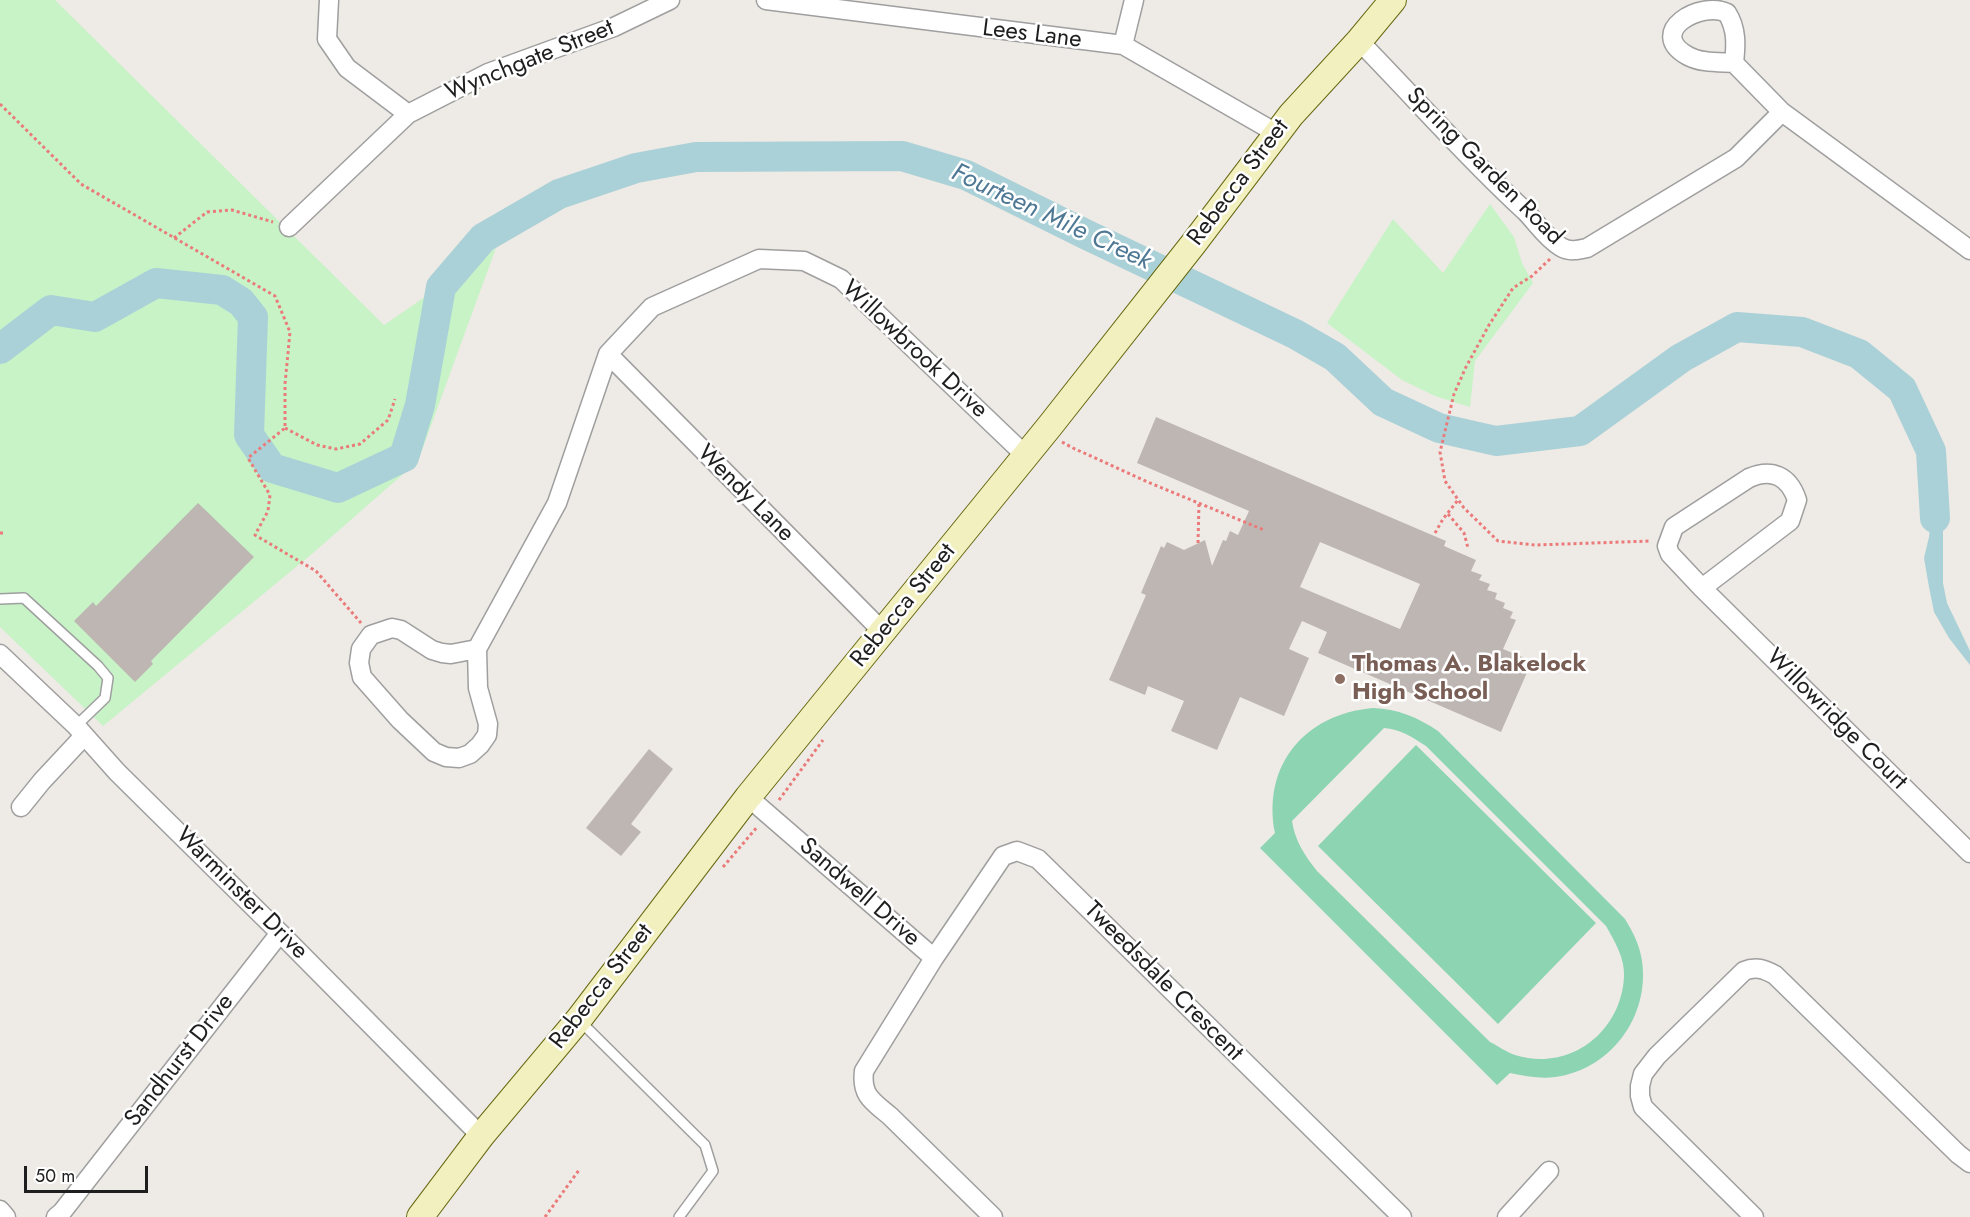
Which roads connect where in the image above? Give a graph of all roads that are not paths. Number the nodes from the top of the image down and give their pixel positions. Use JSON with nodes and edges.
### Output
{"nodes":[{"id":1,"x":329,"y":0,"type":"edge"},
{"id":2,"x":670,"y":0,"type":"edge"},
{"id":3,"x":765,"y":0,"type":"edge"},
{"id":4,"x":1134,"y":0,"type":"edge"},
{"id":5,"x":1393,"y":0,"type":"edge"},
{"id":6,"x":1359,"y":41,"type":"junction"},
{"id":7,"x":1123,"y":45,"type":"junction"},
{"id":8,"x":1734,"y":63,"type":"dead end"},
{"id":9,"x":1782,"y":112,"type":"junction"},
{"id":10,"x":408,"y":114,"type":"junction"},
{"id":11,"x":1278,"y":134,"type":"junction"},
{"id":12,"x":289,"y":227,"type":"road end"},
{"id":13,"x":1970,"y":250,"type":"edge"},
{"id":14,"x":608,"y":354,"type":"junction"},
{"id":15,"x":1025,"y":455,"type":"junction"},
{"id":16,"x":1702,"y":588,"type":"junction"},
{"id":17,"x":0,"y":599,"type":"edge"},
{"id":18,"x":883,"y":632,"type":"junction"},
{"id":19,"x":477,"y":649,"type":"junction"},
{"id":20,"x":0,"y":654,"type":"edge"},
{"id":21,"x":80,"y":731,"type":"junction"},
{"id":22,"x":748,"y":797,"type":"junction"},
{"id":23,"x":21,"y":807,"type":"dead end"},
{"id":24,"x":1970,"y":853,"type":"edge"},
{"id":25,"x":280,"y":933,"type":"junction"},
{"id":26,"x":934,"y":958,"type":"junction"},
{"id":27,"x":579,"y":1019,"type":"junction"},
{"id":28,"x":482,"y":1136,"type":"junction"},
{"id":29,"x":1970,"y":1163,"type":"edge"},
{"id":30,"x":1549,"y":1171,"type":"dead end"},
{"id":31,"x":0,"y":1210,"type":"edge"},
{"id":32,"x":6,"y":1217,"type":"edge"},
{"id":33,"x":56,"y":1217,"type":"edge"},
{"id":34,"x":420,"y":1217,"type":"edge"},
{"id":35,"x":679,"y":1217,"type":"edge"},
{"id":36,"x":993,"y":1217,"type":"edge"},
{"id":37,"x":1402,"y":1217,"type":"edge"},
{"id":38,"x":1506,"y":1217,"type":"edge"},
{"id":39,"x":1754,"y":1217,"type":"edge"}],
"edges":[{"from":1,"to":10,"type":"street"},
{"from":2,"to":10,"type":"street","name":"Wynchgate Street"},
{"from":3,"to":7,"type":"street","name":"Lees Lane"},
{"from":4,"to":7,"type":"street"},
{"from":5,"to":6,"type":"main road","name":"Rebecca Street"},
{"from":6,"to":9,"type":"street","name":"Spring Garden Road"},
{"from":6,"to":11,"type":"main road","name":"Rebecca Street"},
{"from":7,"to":11,"type":"street","name":"Lees Lane"},
{"from":8,"to":9,"type":"street"},
{"from":9,"to":13,"type":"street"},
{"from":10,"to":12,"type":"street","name":"Wynchgate Street"},
{"from":11,"to":15,"type":"main road","name":"Rebecca Street"},
{"from":14,"to":15,"type":"street","name":"Willowbrook Drive"},
{"from":14,"to":18,"type":"street","name":"Wendy Lane"},
{"from":14,"to":19,"type":"street","name":"Willowbrook Drive"},
{"from":15,"to":18,"type":"main road","name":"Rebecca Street"},
{"from":16,"to":16,"type":"street","name":"Willowridge Court"},
{"from":16,"to":24,"type":"street","name":"Willowridge Court"},
{"from":17,"to":21,"type":"lane"},
{"from":18,"to":22,"type":"main road","name":"Rebecca Street"},
{"from":19,"to":19,"type":"street"},
{"from":20,"to":21,"type":"street","name":"Warminster Drive"},
{"from":21,"to":23,"type":"street"},
{"from":21,"to":25,"type":"street","name":"Warminster Drive"},
{"from":22,"to":26,"type":"street","name":"Sandwell Drive"},
{"from":22,"to":27,"type":"main road","name":"Rebecca Street"},
{"from":25,"to":28,"type":"street","name":"Warminster Drive"},
{"from":25,"to":33,"type":"street","name":"Sandhurst Drive"},
{"from":26,"to":36,"type":"street","name":"Sandwell Drive"},
{"from":26,"to":37,"type":"street","name":"Tweedsdale Crescent"},
{"from":27,"to":28,"type":"main road","name":"Rebecca Street"},
{"from":27,"to":35,"type":"lane"},
{"from":28,"to":34,"type":"main road","name":"Rebecca Street"},
{"from":29,"to":39,"type":"street"},
{"from":30,"to":38,"type":"street"},
{"from":31,"to":32,"type":"street"}]}
